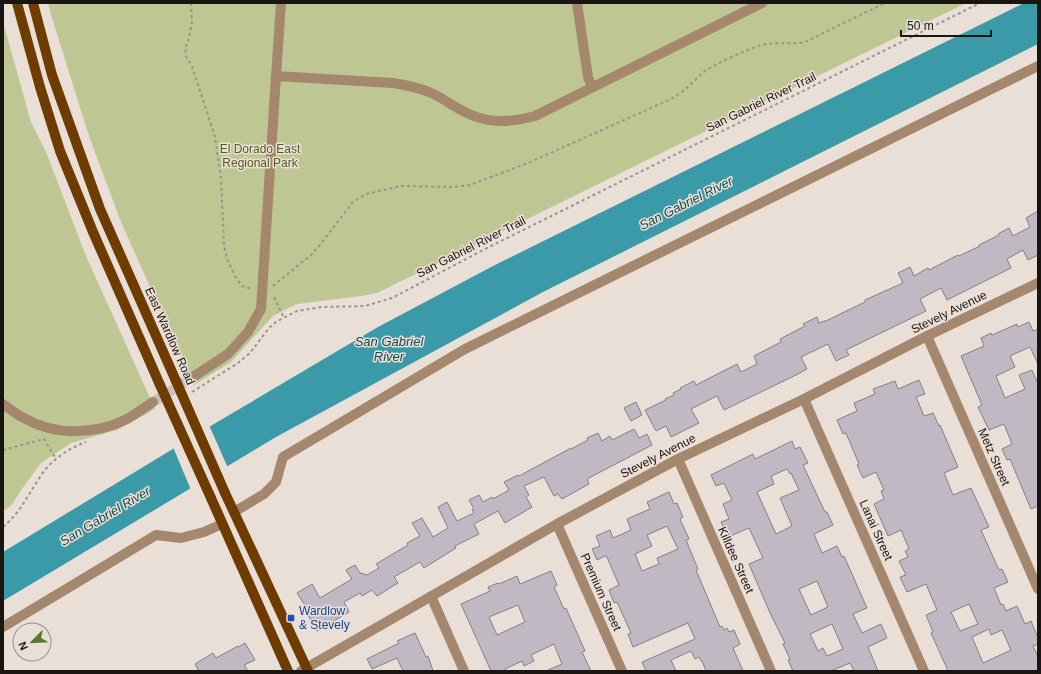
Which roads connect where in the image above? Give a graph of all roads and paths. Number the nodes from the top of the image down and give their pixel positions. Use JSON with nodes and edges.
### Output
{"nodes":[{"id":1,"x":17,"y":3,"type":"edge"},
{"id":2,"x":33,"y":3,"type":"edge"},
{"id":3,"x":191,"y":3,"type":"edge"},
{"id":4,"x":281,"y":3,"type":"edge"},
{"id":5,"x":577,"y":3,"type":"edge"},
{"id":6,"x":762,"y":3,"type":"edge"},
{"id":7,"x":885,"y":3,"type":"edge"},
{"id":8,"x":980,"y":3,"type":"edge"},
{"id":9,"x":1038,"y":66,"type":"edge"},
{"id":10,"x":276,"y":76,"type":"junction"},
{"id":11,"x":592,"y":87,"type":"junction"},
{"id":12,"x":1038,"y":284,"type":"edge"},
{"id":13,"x":271,"y":288,"type":"dead end"},
{"id":14,"x":255,"y":289,"type":"dead end"},
{"id":15,"x":273,"y":294,"type":"dead end"},
{"id":16,"x":284,"y":318,"type":"junction"},
{"id":17,"x":927,"y":336,"type":"junction"},
{"id":18,"x":190,"y":379,"type":"tunnel mouth"},
{"id":19,"x":187,"y":395,"type":"dead end"},
{"id":20,"x":804,"y":399,"type":"junction"},
{"id":21,"x":153,"y":402,"type":"tunnel mouth"},
{"id":22,"x":3,"y":404,"type":"edge"},
{"id":23,"x":90,"y":441,"type":"dead end"},
{"id":24,"x":3,"y":450,"type":"edge"},
{"id":25,"x":56,"y":459,"type":"junction"},
{"id":26,"x":678,"y":459,"type":"junction"},
{"id":27,"x":234,"y":512,"type":"junction"},
{"id":28,"x":222,"y":524,"type":"junction"},
{"id":29,"x":557,"y":524,"type":"junction"},
{"id":30,"x":3,"y":527,"type":"edge"},
{"id":31,"x":1038,"y":589,"type":"edge"},
{"id":32,"x":431,"y":596,"type":"junction"},
{"id":33,"x":3,"y":627,"type":"edge"},
{"id":34,"x":305,"y":670,"type":"edge"},
{"id":35,"x":288,"y":671,"type":"edge"},
{"id":36,"x":464,"y":671,"type":"edge"},
{"id":37,"x":622,"y":671,"type":"edge"},
{"id":38,"x":771,"y":671,"type":"edge"},
{"id":39,"x":924,"y":671,"type":"edge"}],
"edges":[{"from":1,"to":28,"type":"main road","bridge":true},
{"from":2,"to":27,"type":"main road","name":"East Wardlow Road","bridge":true},
{"from":3,"to":14,"type":"path"},
{"from":4,"to":10,"type":"street"},
{"from":5,"to":11,"type":"street"},
{"from":6,"to":11,"type":"street"},
{"from":7,"to":13,"type":"path"},
{"from":8,"to":16,"type":"path","name":"San Gabriel River Trail"},
{"from":9,"to":27,"type":"street"},
{"from":10,"to":11,"type":"street"},
{"from":10,"to":18,"type":"street"},
{"from":12,"to":17,"type":"street","name":"Stevely Avenue"},
{"from":15,"to":16,"type":"path"},
{"from":16,"to":19,"type":"path","name":"San Gabriel River Trail"},
{"from":17,"to":20,"type":"street","name":"Stevely Avenue"},
{"from":17,"to":31,"type":"street","name":"Metz Street"},
{"from":20,"to":26,"type":"street","name":"Stevely Avenue"},
{"from":20,"to":39,"type":"street","name":"Lanai Street"},
{"from":21,"to":22,"type":"street"},
{"from":23,"to":25,"type":"path"},
{"from":24,"to":25,"type":"path"},
{"from":25,"to":30,"type":"path"},
{"from":26,"to":29,"type":"street","name":"Stevely Avenue"},
{"from":26,"to":38,"type":"street","name":"Killdee Street"},
{"from":27,"to":34,"type":"main road","name":"East Wardlow Road"},
{"from":28,"to":33,"type":"street"},
{"from":28,"to":35,"type":"main road"},
{"from":29,"to":32,"type":"street","name":"Stevely Avenue"},
{"from":29,"to":37,"type":"street","name":"Premium Street"},
{"from":32,"to":34,"type":"street","name":"Stevely Avenue"},
{"from":32,"to":36,"type":"street"}]}
